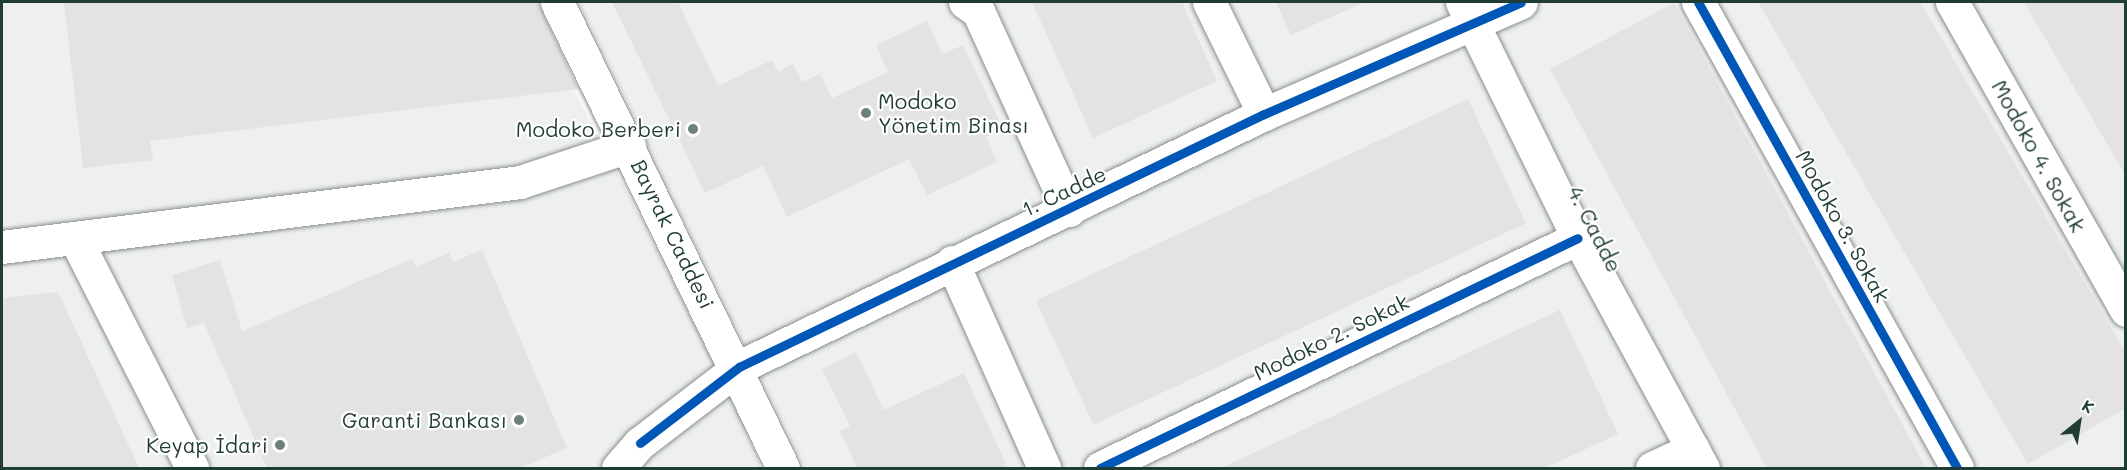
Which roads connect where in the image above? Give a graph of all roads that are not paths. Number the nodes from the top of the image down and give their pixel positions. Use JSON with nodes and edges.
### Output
{"nodes":[{"id":1,"x":557,"y":2,"type":"edge"},
{"id":2,"x":1209,"y":2,"type":"edge"},
{"id":3,"x":1521,"y":2,"type":"edge"},
{"id":4,"x":1698,"y":2,"type":"edge"},
{"id":5,"x":1953,"y":2,"type":"edge"},
{"id":6,"x":973,"y":5,"type":"edge"},
{"id":7,"x":1468,"y":13,"type":"edge"},
{"id":8,"x":1264,"y":114,"type":"junction"},
{"id":9,"x":629,"y":146,"type":"junction"},
{"id":10,"x":1069,"y":210,"type":"junction"},
{"id":11,"x":1578,"y":238,"type":"junction"},
{"id":12,"x":76,"y":240,"type":"junction"},
{"id":13,"x":2,"y":247,"type":"edge"},
{"id":14,"x":952,"y":262,"type":"junction"},
{"id":15,"x":2126,"y":310,"type":"edge"},
{"id":16,"x":739,"y":367,"type":"junction"},
{"id":17,"x":1698,"y":459,"type":"edge"},
{"id":18,"x":192,"y":468,"type":"edge"},
{"id":19,"x":618,"y":468,"type":"edge"},
{"id":20,"x":783,"y":468,"type":"edge"},
{"id":21,"x":1044,"y":468,"type":"edge"},
{"id":22,"x":1100,"y":468,"type":"edge"},
{"id":23,"x":1652,"y":468,"type":"edge"},
{"id":24,"x":1957,"y":468,"type":"edge"}],
"edges":[{"from":1,"to":9,"type":"street","name":"Bayrak Caddesi"},
{"from":2,"to":8,"type":"street"},
{"from":3,"to":7,"type":"street","name":"1. Cadde"},
{"from":4,"to":24,"type":"street","name":"Modoko 3. Sokak"},
{"from":5,"to":15,"type":"street","name":"Modoko 4. Sokak"},
{"from":6,"to":10,"type":"street"},
{"from":7,"to":8,"type":"street","name":"1. Cadde"},
{"from":7,"to":11,"type":"street","name":"4. Cadde"},
{"from":8,"to":10,"type":"street","name":"1. Cadde"},
{"from":9,"to":12,"type":"street"},
{"from":9,"to":16,"type":"street","name":"Bayrak Caddesi"},
{"from":10,"to":14,"type":"street","name":"1. Cadde"},
{"from":11,"to":17,"type":"street","name":"4. Cadde"},
{"from":11,"to":22,"type":"street","name":"Modoko 2. Sokak"},
{"from":12,"to":13,"type":"street"},
{"from":12,"to":18,"type":"street"},
{"from":14,"to":16,"type":"street","name":"1. Cadde"},
{"from":14,"to":21,"type":"street"},
{"from":16,"to":19,"type":"street","name":"1. Cadde"},
{"from":16,"to":20,"type":"street","name":"Bayrak Caddesi"},
{"from":17,"to":23,"type":"street"}]}
